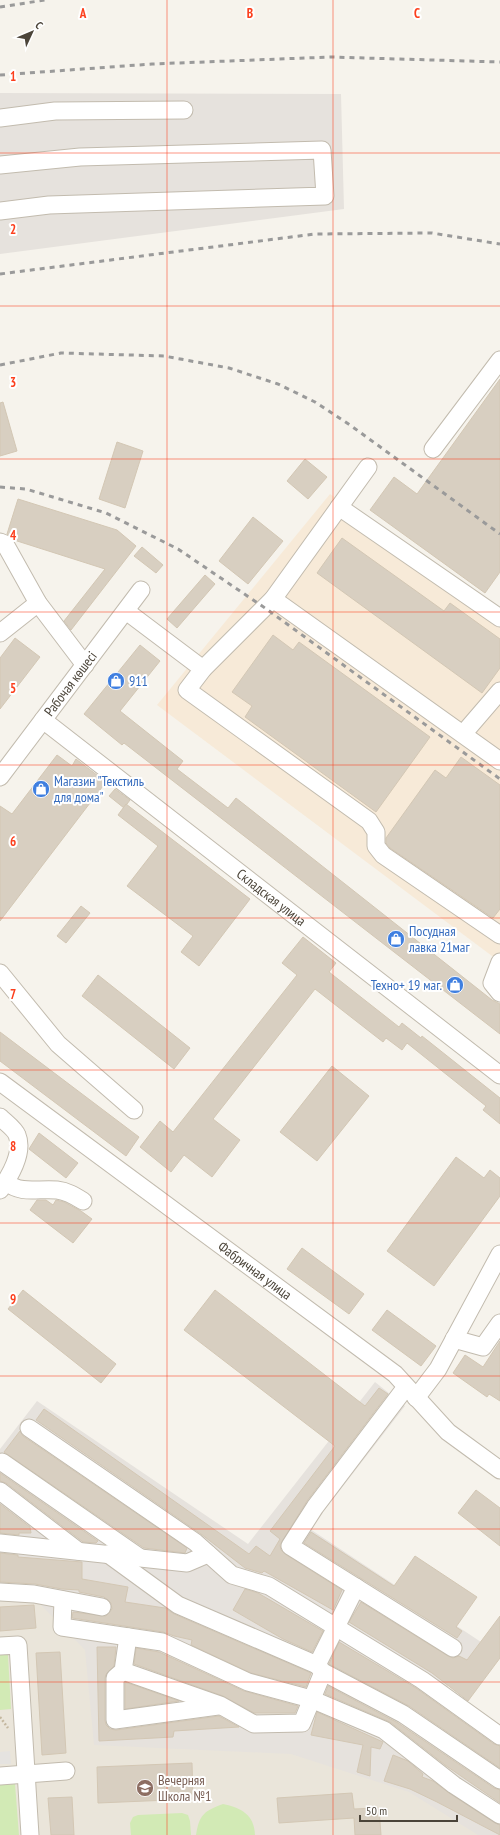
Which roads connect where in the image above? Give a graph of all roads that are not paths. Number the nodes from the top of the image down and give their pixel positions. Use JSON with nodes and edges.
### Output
{"nodes":[{"id":1,"x":184,"y":110,"type":"dead end"},
{"id":2,"x":0,"y":118,"type":"edge"},
{"id":3,"x":0,"y":165,"type":"edge"},
{"id":4,"x":0,"y":210,"type":"edge"},
{"id":5,"x":500,"y":360,"type":"edge"},
{"id":6,"x":433,"y":449,"type":"dead end"},
{"id":7,"x":368,"y":467,"type":"dead end"},
{"id":8,"x":339,"y":507,"type":"junction"},
{"id":9,"x":0,"y":542,"type":"edge"},
{"id":10,"x":141,"y":590,"type":"dead end"},
{"id":11,"x":273,"y":599,"type":"junction"},
{"id":12,"x":38,"y":603,"type":"junction"},
{"id":13,"x":126,"y":611,"type":"junction"},
{"id":14,"x":500,"y":618,"type":"edge"},
{"id":15,"x":0,"y":633,"type":"edge"},
{"id":16,"x":85,"y":665,"type":"junction"},
{"id":17,"x":203,"y":669,"type":"junction"},
{"id":18,"x":500,"y":691,"type":"edge"},
{"id":19,"x":43,"y":720,"type":"junction"},
{"id":20,"x":463,"y":734,"type":"junction"},
{"id":21,"x":500,"y":761,"type":"edge"},
{"id":22,"x":0,"y":777,"type":"edge"},
{"id":23,"x":500,"y":935,"type":"edge"},
{"id":24,"x":500,"y":962,"type":"edge"},
{"id":25,"x":0,"y":973,"type":"edge"},
{"id":26,"x":500,"y":993,"type":"edge"},
{"id":27,"x":500,"y":1075,"type":"edge"},
{"id":28,"x":0,"y":1082,"type":"edge"},
{"id":29,"x":134,"y":1110,"type":"dead end"},
{"id":30,"x":0,"y":1117,"type":"edge"},
{"id":31,"x":3,"y":1186,"type":"edge"},
{"id":32,"x":83,"y":1202,"type":"dead end"},
{"id":33,"x":500,"y":1254,"type":"edge"},
{"id":34,"x":500,"y":1323,"type":"edge"},
{"id":35,"x":454,"y":1339,"type":"junction"},
{"id":36,"x":411,"y":1392,"type":"junction"},
{"id":37,"x":29,"y":1428,"type":"dead end"},
{"id":38,"x":2,"y":1462,"type":"dead end"},
{"id":39,"x":500,"y":1470,"type":"edge"},
{"id":40,"x":0,"y":1491,"type":"edge"},
{"id":41,"x":0,"y":1543,"type":"edge"},
{"id":42,"x":79,"y":1551,"type":"junction"},
{"id":43,"x":108,"y":1554,"type":"junction"},
{"id":44,"x":208,"y":1554,"type":"junction"},
{"id":45,"x":140,"y":1558,"type":"junction"},
{"id":46,"x":356,"y":1587,"type":"junction"},
{"id":47,"x":0,"y":1592,"type":"edge"},
{"id":48,"x":63,"y":1600,"type":"junction"},
{"id":49,"x":102,"y":1606,"type":"dead end"},
{"id":50,"x":335,"y":1626,"type":"junction"},
{"id":51,"x":128,"y":1637,"type":"junction"},
{"id":52,"x":0,"y":1646,"type":"edge"},
{"id":53,"x":453,"y":1648,"type":"dead end"},
{"id":54,"x":320,"y":1668,"type":"junction"},
{"id":55,"x":123,"y":1670,"type":"junction"},
{"id":56,"x":312,"y":1699,"type":"junction"},
{"id":57,"x":220,"y":1705,"type":"junction"},
{"id":58,"x":500,"y":1736,"type":"edge"},
{"id":59,"x":66,"y":1770,"type":"dead end"},
{"id":60,"x":26,"y":1774,"type":"junction"},
{"id":61,"x":0,"y":1776,"type":"edge"},
{"id":62,"x":500,"y":1780,"type":"edge"},
{"id":63,"x":500,"y":1815,"type":"edge"},
{"id":64,"x":30,"y":1835,"type":"edge"}],
"edges":[{"from":1,"to":2,"type":"street"},
{"from":3,"to":4,"type":"street"},
{"from":5,"to":6,"type":"street"},
{"from":7,"to":8,"type":"street"},
{"from":8,"to":11,"type":"street"},
{"from":8,"to":14,"type":"street"},
{"from":9,"to":12,"type":"street"},
{"from":10,"to":13,"type":"street","name":"Рабочая көшесі"},
{"from":11,"to":17,"type":"street"},
{"from":11,"to":20,"type":"street"},
{"from":12,"to":15,"type":"street"},
{"from":12,"to":16,"type":"street"},
{"from":13,"to":16,"type":"street","name":"Рабочая көшесі"},
{"from":13,"to":17,"type":"street"},
{"from":16,"to":19,"type":"street","name":"Рабочая көшесі"},
{"from":17,"to":23,"type":"street"},
{"from":18,"to":20,"type":"street"},
{"from":19,"to":22,"type":"street","name":"Рабочая көшесі"},
{"from":19,"to":27,"type":"street","name":"Складская улица"},
{"from":20,"to":21,"type":"street"},
{"from":24,"to":26,"type":"street"},
{"from":25,"to":29,"type":"street"},
{"from":28,"to":36,"type":"street","name":"Фабричная улица"},
{"from":30,"to":31,"type":"street"},
{"from":31,"to":32,"type":"street"},
{"from":33,"to":35,"type":"street"},
{"from":34,"to":35,"type":"street"},
{"from":35,"to":36,"type":"street"},
{"from":36,"to":39,"type":"street","name":"Фабричная улица"},
{"from":36,"to":46,"type":"street"},
{"from":37,"to":44,"type":"street"},
{"from":38,"to":45,"type":"street"},
{"from":40,"to":42,"type":"street"},
{"from":41,"to":42,"type":"street"},
{"from":42,"to":43,"type":"street"},
{"from":43,"to":45,"type":"street"},
{"from":43,"to":54,"type":"street"},
{"from":44,"to":45,"type":"street"},
{"from":44,"to":50,"type":"street"},
{"from":46,"to":50,"type":"street"},
{"from":46,"to":53,"type":"street"},
{"from":47,"to":48,"type":"street"},
{"from":48,"to":49,"type":"street"},
{"from":48,"to":51,"type":"street"},
{"from":50,"to":54,"type":"street"},
{"from":50,"to":58,"type":"street"},
{"from":51,"to":55,"type":"street"},
{"from":51,"to":56,"type":"street"},
{"from":52,"to":60,"type":"street"},
{"from":54,"to":56,"type":"street"},
{"from":54,"to":62,"type":"street"},
{"from":55,"to":57,"type":"street"},
{"from":55,"to":57,"type":"street"},
{"from":56,"to":57,"type":"street"},
{"from":56,"to":63,"type":"street"},
{"from":59,"to":60,"type":"street"},
{"from":60,"to":61,"type":"street"},
{"from":60,"to":64,"type":"street"}]}
